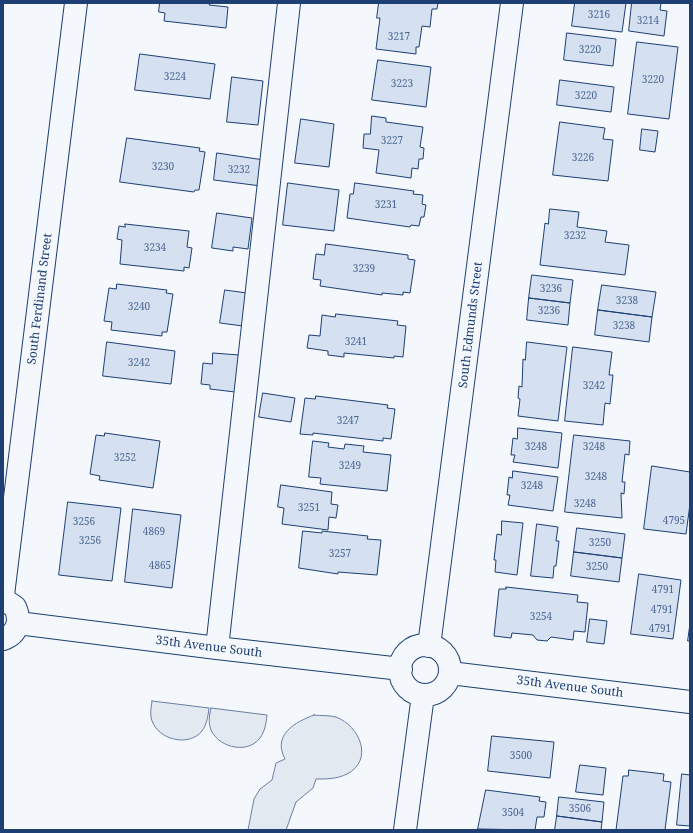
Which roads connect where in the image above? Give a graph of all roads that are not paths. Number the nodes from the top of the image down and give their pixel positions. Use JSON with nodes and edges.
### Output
{"nodes":[{"id":1,"x":76,"y":3,"type":"edge"},
{"id":2,"x":288,"y":3,"type":"edge"},
{"id":3,"x":512,"y":3,"type":"edge"},
{"id":4,"x":3,"y":596,"type":"edge"},
{"id":5,"x":3,"y":599,"type":"edge"},
{"id":6,"x":18,"y":623,"type":"junction"},
{"id":7,"x":3,"y":639,"type":"edge"},
{"id":8,"x":429,"y":646,"type":"junction"},
{"id":9,"x":217,"y":648,"type":"junction"},
{"id":10,"x":401,"y":668,"type":"junction"},
{"id":11,"x":450,"y":673,"type":"junction"},
{"id":12,"x":423,"y":695,"type":"junction"},
{"id":13,"x":690,"y":702,"type":"edge"},
{"id":14,"x":405,"y":830,"type":"edge"}],
"edges":[{"from":1,"to":4,"type":"street","name":"South Ferdinand Street"},
{"from":2,"to":9,"type":"street"},
{"from":3,"to":8,"type":"street","name":"South Edmunds Street"},
{"from":5,"to":6,"type":"street"},
{"from":6,"to":7,"type":"street"},
{"from":6,"to":9,"type":"street","name":"35th Avenue South"},
{"from":8,"to":10,"type":"street"},
{"from":8,"to":11,"type":"street"},
{"from":9,"to":10,"type":"street","name":"35th Avenue South"},
{"from":10,"to":12,"type":"street"},
{"from":11,"to":12,"type":"street"},
{"from":11,"to":13,"type":"street","name":"35th Avenue South"},
{"from":12,"to":14,"type":"street"}]}
